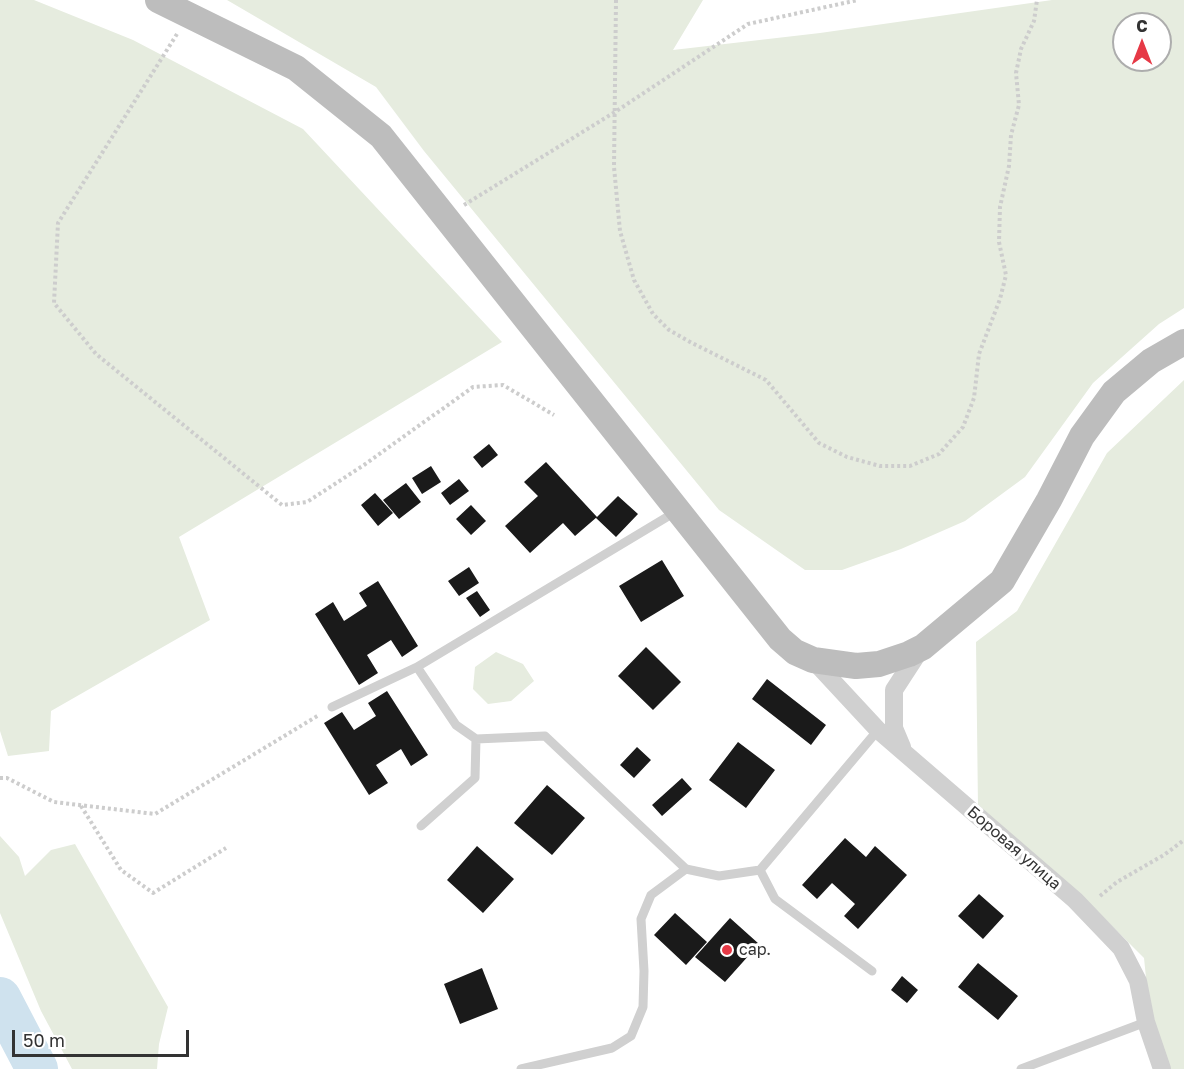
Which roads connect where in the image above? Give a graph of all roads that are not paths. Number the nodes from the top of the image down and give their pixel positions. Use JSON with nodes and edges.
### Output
{"nodes":[{"id":1,"x":158,"y":0,"type":"edge"},
{"id":2,"x":1184,"y":342,"type":"edge"},
{"id":3,"x":679,"y":510,"type":"junction"},
{"id":4,"x":923,"y":647,"type":"junction"},
{"id":5,"x":813,"y":660,"type":"junction"},
{"id":6,"x":417,"y":667,"type":"junction"},
{"id":7,"x":332,"y":707,"type":"road end"},
{"id":8,"x":878,"y":730,"type":"junction"},
{"id":9,"x":476,"y":739,"type":"junction"},
{"id":10,"x":903,"y":749,"type":"junction"},
{"id":11,"x":421,"y":826,"type":"dead end"},
{"id":12,"x":686,"y":868,"type":"junction"},
{"id":13,"x":760,"y":870,"type":"junction"},
{"id":14,"x":872,"y":971,"type":"dead end"},
{"id":15,"x":1146,"y":1022,"type":"junction"},
{"id":16,"x":521,"y":1069,"type":"edge"},
{"id":17,"x":1021,"y":1069,"type":"edge"},
{"id":18,"x":1162,"y":1069,"type":"edge"}],
"edges":[{"from":1,"to":3,"type":"street"},
{"from":2,"to":4,"type":"street"},
{"from":3,"to":5,"type":"street"},
{"from":3,"to":6,"type":"lane"},
{"from":4,"to":5,"type":"street"},
{"from":4,"to":10,"type":"street"},
{"from":5,"to":8,"type":"street","name":"Боровая улица"},
{"from":6,"to":7,"type":"lane"},
{"from":6,"to":9,"type":"lane"},
{"from":8,"to":10,"type":"street","name":"Боровая улица"},
{"from":8,"to":13,"type":"lane"},
{"from":9,"to":11,"type":"lane"},
{"from":9,"to":12,"type":"lane"},
{"from":10,"to":15,"type":"street","name":"Боровая улица"},
{"from":12,"to":13,"type":"lane"},
{"from":12,"to":16,"type":"lane"},
{"from":13,"to":14,"type":"lane"},
{"from":15,"to":17,"type":"lane"},
{"from":15,"to":18,"type":"street","name":"Боровая улица"}]}
